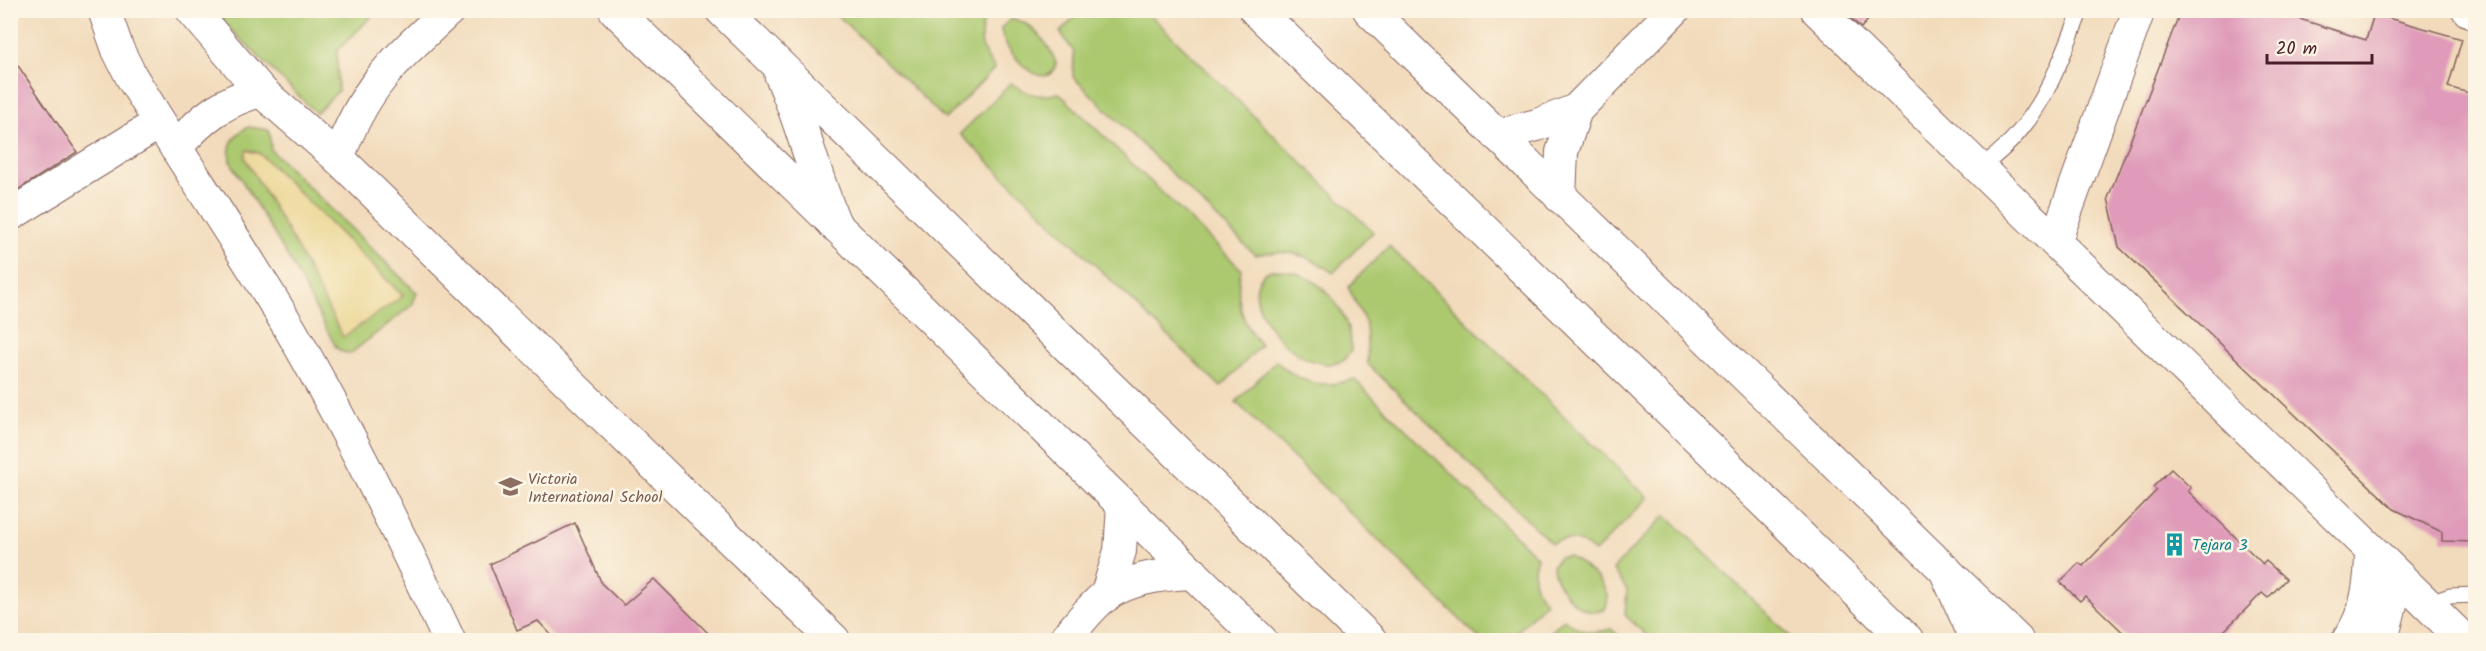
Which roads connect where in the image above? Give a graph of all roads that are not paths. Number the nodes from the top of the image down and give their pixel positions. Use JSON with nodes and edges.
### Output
{"nodes":[{"id":1,"x":104,"y":10,"type":"edge"},
{"id":2,"x":192,"y":10,"type":"edge"},
{"id":3,"x":449,"y":10,"type":"edge"},
{"id":4,"x":615,"y":10,"type":"edge"},
{"id":5,"x":722,"y":10,"type":"edge"},
{"id":6,"x":1256,"y":10,"type":"edge"},
{"id":7,"x":1369,"y":10,"type":"edge"},
{"id":8,"x":1674,"y":10,"type":"edge"},
{"id":9,"x":1817,"y":10,"type":"edge"},
{"id":10,"x":2081,"y":10,"type":"edge"},
{"id":11,"x":2139,"y":10,"type":"edge"},
{"id":12,"x":2468,"y":10,"type":"edge"},
{"id":13,"x":2475,"y":13,"type":"edge"},
{"id":14,"x":775,"y":62,"type":"junction"},
{"id":15,"x":261,"y":91,"type":"junction"},
{"id":16,"x":1576,"y":110,"type":"junction"},
{"id":17,"x":1497,"y":135,"type":"junction"},
{"id":18,"x":167,"y":136,"type":"junction"},
{"id":19,"x":338,"y":158,"type":"junction"},
{"id":20,"x":1979,"y":168,"type":"junction"},
{"id":21,"x":1560,"y":197,"type":"junction"},
{"id":22,"x":10,"y":215,"type":"edge"},
{"id":23,"x":835,"y":225,"type":"junction"},
{"id":24,"x":2055,"y":242,"type":"junction"},
{"id":25,"x":1123,"y":506,"type":"junction"},
{"id":26,"x":2371,"y":550,"type":"junction"},
{"id":27,"x":1946,"y":571,"type":"junction"},
{"id":28,"x":1192,"y":573,"type":"junction"},
{"id":29,"x":2398,"y":576,"type":"junction"},
{"id":30,"x":2475,"y":595,"type":"edge"},
{"id":31,"x":1106,"y":596,"type":"junction"},
{"id":32,"x":2427,"y":604,"type":"junction"},
{"id":33,"x":449,"y":640,"type":"edge"},
{"id":34,"x":834,"y":640,"type":"edge"},
{"id":35,"x":1064,"y":640,"type":"edge"},
{"id":36,"x":1261,"y":640,"type":"edge"},
{"id":37,"x":1370,"y":640,"type":"edge"},
{"id":38,"x":1907,"y":640,"type":"edge"},
{"id":39,"x":1977,"y":640,"type":"edge"},
{"id":40,"x":2017,"y":640,"type":"edge"},
{"id":41,"x":2348,"y":640,"type":"edge"},
{"id":42,"x":2382,"y":640,"type":"edge"},
{"id":43,"x":2464,"y":640,"type":"edge"}],
"edges":[{"from":1,"to":18,"type":"street"},
{"from":2,"to":15,"type":"street"},
{"from":3,"to":19,"type":"street"},
{"from":4,"to":23,"type":"street"},
{"from":5,"to":14,"type":"street"},
{"from":6,"to":38,"type":"street"},
{"from":7,"to":17,"type":"street"},
{"from":8,"to":16,"type":"street"},
{"from":9,"to":20,"type":"street"},
{"from":10,"to":20,"type":"lane"},
{"from":11,"to":24,"type":"street"},
{"from":12,"to":13,"type":"street"},
{"from":14,"to":23,"type":"street"},
{"from":14,"to":37,"type":"street"},
{"from":15,"to":18,"type":"street"},
{"from":15,"to":19,"type":"street"},
{"from":16,"to":17,"type":"street"},
{"from":16,"to":21,"type":"street"},
{"from":17,"to":21,"type":"street"},
{"from":18,"to":22,"type":"street"},
{"from":18,"to":33,"type":"street"},
{"from":19,"to":34,"type":"street"},
{"from":20,"to":24,"type":"street"},
{"from":21,"to":27,"type":"street"},
{"from":23,"to":25,"type":"street"},
{"from":24,"to":26,"type":"street"},
{"from":25,"to":28,"type":"street"},
{"from":25,"to":31,"type":"street"},
{"from":26,"to":29,"type":"street"},
{"from":26,"to":41,"type":"street"},
{"from":27,"to":39,"type":"street"},
{"from":27,"to":40,"type":"street"},
{"from":28,"to":31,"type":"street"},
{"from":28,"to":36,"type":"street"},
{"from":29,"to":32,"type":"street"},
{"from":29,"to":42,"type":"street"},
{"from":30,"to":32,"type":"lane"},
{"from":31,"to":35,"type":"street"},
{"from":32,"to":43,"type":"street"}]}
